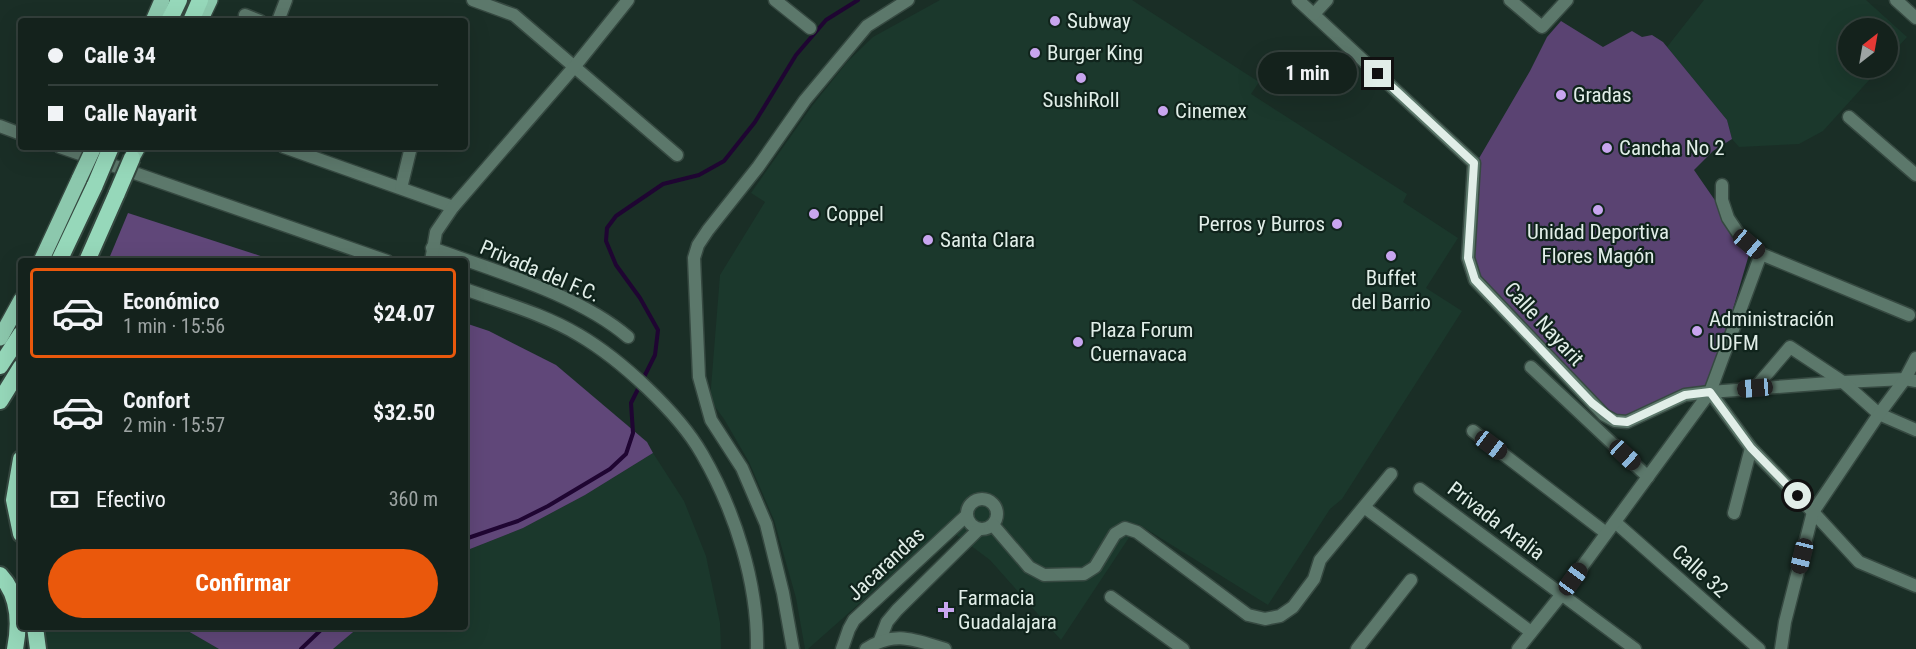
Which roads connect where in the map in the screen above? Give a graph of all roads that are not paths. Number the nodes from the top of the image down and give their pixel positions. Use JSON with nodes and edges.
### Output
{"nodes":[{"id":1,"x":162,"y":0,"type":"edge"},
{"id":2,"x":179,"y":0,"type":"edge"},
{"id":3,"x":200,"y":0,"type":"edge"},
{"id":4,"x":210,"y":0,"type":"edge"},
{"id":5,"x":286,"y":0,"type":"edge"},
{"id":6,"x":472,"y":0,"type":"edge"},
{"id":7,"x":628,"y":0,"type":"edge"},
{"id":8,"x":775,"y":0,"type":"edge"},
{"id":9,"x":908,"y":0,"type":"edge"},
{"id":10,"x":1298,"y":0,"type":"edge"},
{"id":11,"x":1327,"y":0,"type":"edge"},
{"id":12,"x":1510,"y":0,"type":"edge"},
{"id":13,"x":1567,"y":0,"type":"edge"},
{"id":14,"x":1896,"y":0,"type":"edge"},
{"id":15,"x":497,"y":4,"type":"edge"},
{"id":16,"x":1314,"y":14,"type":"junction"},
{"id":17,"x":245,"y":15,"type":"dead end"},
{"id":18,"x":154,"y":18,"type":"edge"},
{"id":19,"x":170,"y":18,"type":"edge"},
{"id":20,"x":191,"y":18,"type":"edge"},
{"id":21,"x":201,"y":18,"type":"edge"},
{"id":22,"x":252,"y":18,"type":"edge"},
{"id":23,"x":279,"y":18,"type":"edge"},
{"id":24,"x":1916,"y":18,"type":"edge"},
{"id":25,"x":810,"y":28,"type":"dead end"},
{"id":26,"x":575,"y":66,"type":"junction"},
{"id":27,"x":1849,"y":117,"type":"dead end"},
{"id":28,"x":0,"y":126,"type":"edge"},
{"id":29,"x":18,"y":133,"type":"edge"},
{"id":30,"x":69,"y":150,"type":"edge"},
{"id":31,"x":93,"y":150,"type":"edge"},
{"id":32,"x":109,"y":150,"type":"edge"},
{"id":33,"x":136,"y":150,"type":"edge"},
{"id":34,"x":293,"y":150,"type":"edge"},
{"id":35,"x":410,"y":150,"type":"edge"},
{"id":36,"x":677,"y":155,"type":"dead end"},
{"id":37,"x":1916,"y":174,"type":"edge"},
{"id":38,"x":88,"y":181,"type":"junction"},
{"id":39,"x":1722,"y":184,"type":"dead end"},
{"id":40,"x":401,"y":188,"type":"junction"},
{"id":41,"x":453,"y":207,"type":"junction"},
{"id":42,"x":1761,"y":254,"type":"junction"},
{"id":43,"x":432,"y":255,"type":"edge"},
{"id":44,"x":43,"y":258,"type":"edge"},
{"id":45,"x":60,"y":258,"type":"edge"},
{"id":46,"x":89,"y":258,"type":"edge"},
{"id":47,"x":378,"y":258,"type":"edge"},
{"id":48,"x":468,"y":267,"type":"edge"},
{"id":49,"x":468,"y":290,"type":"edge"},
{"id":50,"x":18,"y":306,"type":"edge"},
{"id":51,"x":1909,"y":315,"type":"dead end"},
{"id":52,"x":1,"y":337,"type":"edge"},
{"id":53,"x":628,"y":338,"type":"dead end"},
{"id":54,"x":18,"y":339,"type":"edge"},
{"id":55,"x":1916,"y":358,"type":"edge"},
{"id":56,"x":0,"y":366,"type":"edge"},
{"id":57,"x":1531,"y":367,"type":"dead end"},
{"id":58,"x":18,"y":372,"type":"edge"},
{"id":59,"x":1910,"y":380,"type":"edge"},
{"id":60,"x":1843,"y":382,"type":"junction"},
{"id":61,"x":1755,"y":388,"type":"junction"},
{"id":62,"x":1710,"y":392,"type":"junction"},
{"id":63,"x":0,"y":400,"type":"edge"},
{"id":64,"x":1879,"y":414,"type":"junction"},
{"id":65,"x":1916,"y":430,"type":"edge"},
{"id":66,"x":1473,"y":431,"type":"dead end"},
{"id":67,"x":1751,"y":448,"type":"junction"},
{"id":68,"x":1391,"y":474,"type":"dead end"},
{"id":69,"x":18,"y":477,"type":"edge"},
{"id":70,"x":1648,"y":477,"type":"junction"},
{"id":71,"x":1420,"y":489,"type":"dead end"},
{"id":72,"x":1364,"y":507,"type":"junction"},
{"id":73,"x":1813,"y":512,"type":"junction"},
{"id":74,"x":1734,"y":513,"type":"dead end"},
{"id":75,"x":967,"y":514,"type":"junction"},
{"id":76,"x":18,"y":519,"type":"edge"},
{"id":77,"x":1615,"y":522,"type":"junction"},
{"id":78,"x":993,"y":525,"type":"junction"},
{"id":79,"x":979,"y":529,"type":"junction"},
{"id":80,"x":1606,"y":533,"type":"junction"},
{"id":81,"x":0,"y":575,"type":"edge"},
{"id":82,"x":1411,"y":580,"type":"dead end"},
{"id":83,"x":1916,"y":586,"type":"edge"},
{"id":84,"x":1562,"y":594,"type":"junction"},
{"id":85,"x":1110,"y":597,"type":"dead end"},
{"id":86,"x":18,"y":622,"type":"edge"},
{"id":87,"x":19,"y":630,"type":"edge"},
{"id":88,"x":35,"y":630,"type":"edge"},
{"id":89,"x":1531,"y":632,"type":"junction"},
{"id":90,"x":880,"y":640,"type":"junction"},
{"id":91,"x":15,"y":649,"type":"edge"},
{"id":92,"x":38,"y":649,"type":"edge"},
{"id":93,"x":757,"y":649,"type":"edge"},
{"id":94,"x":793,"y":649,"type":"edge"},
{"id":95,"x":842,"y":649,"type":"edge"},
{"id":96,"x":866,"y":649,"type":"edge"},
{"id":97,"x":945,"y":649,"type":"edge"},
{"id":98,"x":1183,"y":649,"type":"edge"},
{"id":99,"x":1357,"y":649,"type":"edge"},
{"id":100,"x":1518,"y":649,"type":"edge"},
{"id":101,"x":1635,"y":649,"type":"edge"},
{"id":102,"x":1759,"y":649,"type":"edge"},
{"id":103,"x":1781,"y":649,"type":"edge"}],
"edges":[{"from":1,"to":18,"type":"main road"},
{"from":2,"to":19,"type":"highway"},
{"from":3,"to":20,"type":"highway"},
{"from":4,"to":21,"type":"main road"},
{"from":5,"to":23,"type":"street"},
{"from":6,"to":15,"type":"street"},
{"from":7,"to":26,"type":"street"},
{"from":8,"to":25,"type":"street"},
{"from":9,"to":94,"type":"street"},
{"from":10,"to":16,"type":"street","name":"Calle Nayarit"},
{"from":11,"to":16,"type":"street"},
{"from":12,"to":13,"type":"street"},
{"from":14,"to":24,"type":"street"},
{"from":15,"to":26,"type":"street"},
{"from":16,"to":62,"type":"street","name":"Calle Nayarit"},
{"from":17,"to":22,"type":"street"},
{"from":26,"to":36,"type":"street"},
{"from":26,"to":41,"type":"street"},
{"from":27,"to":37,"type":"street"},
{"from":28,"to":29,"type":"street"},
{"from":30,"to":47,"type":"street"},
{"from":31,"to":38,"type":"main road","bridge":true},
{"from":32,"to":38,"type":"highway","bridge":true},
{"from":33,"to":46,"type":"highway","bridge":true},
{"from":34,"to":40,"type":"street"},
{"from":35,"to":40,"type":"street"},
{"from":38,"to":44,"type":"main road"},
{"from":38,"to":45,"type":"highway"},
{"from":39,"to":42,"type":"street"},
{"from":40,"to":41,"type":"street"},
{"from":41,"to":43,"type":"street"},
{"from":42,"to":51,"type":"street"},
{"from":42,"to":62,"type":"street"},
{"from":48,"to":53,"type":"street","name":"Privada del F.C."},
{"from":49,"to":93,"type":"street"},
{"from":50,"to":52,"type":"main road"},
{"from":54,"to":56,"type":"highway"},
{"from":55,"to":59,"type":"street"},
{"from":57,"to":70,"type":"street"},
{"from":58,"to":63,"type":"highway"},
{"from":59,"to":60,"type":"street"},
{"from":59,"to":64,"type":"street"},
{"from":60,"to":61,"type":"street"},
{"from":60,"to":61,"type":"street"},
{"from":60,"to":64,"type":"street"},
{"from":61,"to":62,"type":"street"},
{"from":62,"to":67,"type":"street"},
{"from":62,"to":70,"type":"street"},
{"from":64,"to":65,"type":"street"},
{"from":64,"to":73,"type":"street"},
{"from":66,"to":80,"type":"street"},
{"from":67,"to":73,"type":"street"},
{"from":67,"to":74,"type":"street"},
{"from":68,"to":72,"type":"street"},
{"from":69,"to":76,"type":"highway"},
{"from":70,"to":77,"type":"street"},
{"from":71,"to":84,"type":"street","name":"Privada Aralia"},
{"from":72,"to":78,"type":"street"},
{"from":72,"to":89,"type":"street"},
{"from":73,"to":83,"type":"street"},
{"from":73,"to":103,"type":"street"},
{"from":75,"to":78,"type":"street"},
{"from":75,"to":79,"type":"street"},
{"from":75,"to":95,"type":"street","name":"Jacarandas"},
{"from":77,"to":80,"type":"street"},
{"from":77,"to":102,"type":"street","name":"Calle 32"},
{"from":78,"to":79,"type":"street"},
{"from":79,"to":90,"type":"street","name":"Jacarandas"},
{"from":80,"to":84,"type":"street"},
{"from":81,"to":86,"type":"highway"},
{"from":82,"to":99,"type":"street"},
{"from":84,"to":89,"type":"street"},
{"from":84,"to":101,"type":"street","name":"Privada Aralia"},
{"from":85,"to":98,"type":"street"},
{"from":87,"to":91,"type":"highway"},
{"from":88,"to":92,"type":"highway"},
{"from":89,"to":100,"type":"street"},
{"from":90,"to":96,"type":"street"},
{"from":90,"to":97,"type":"street"}]}
